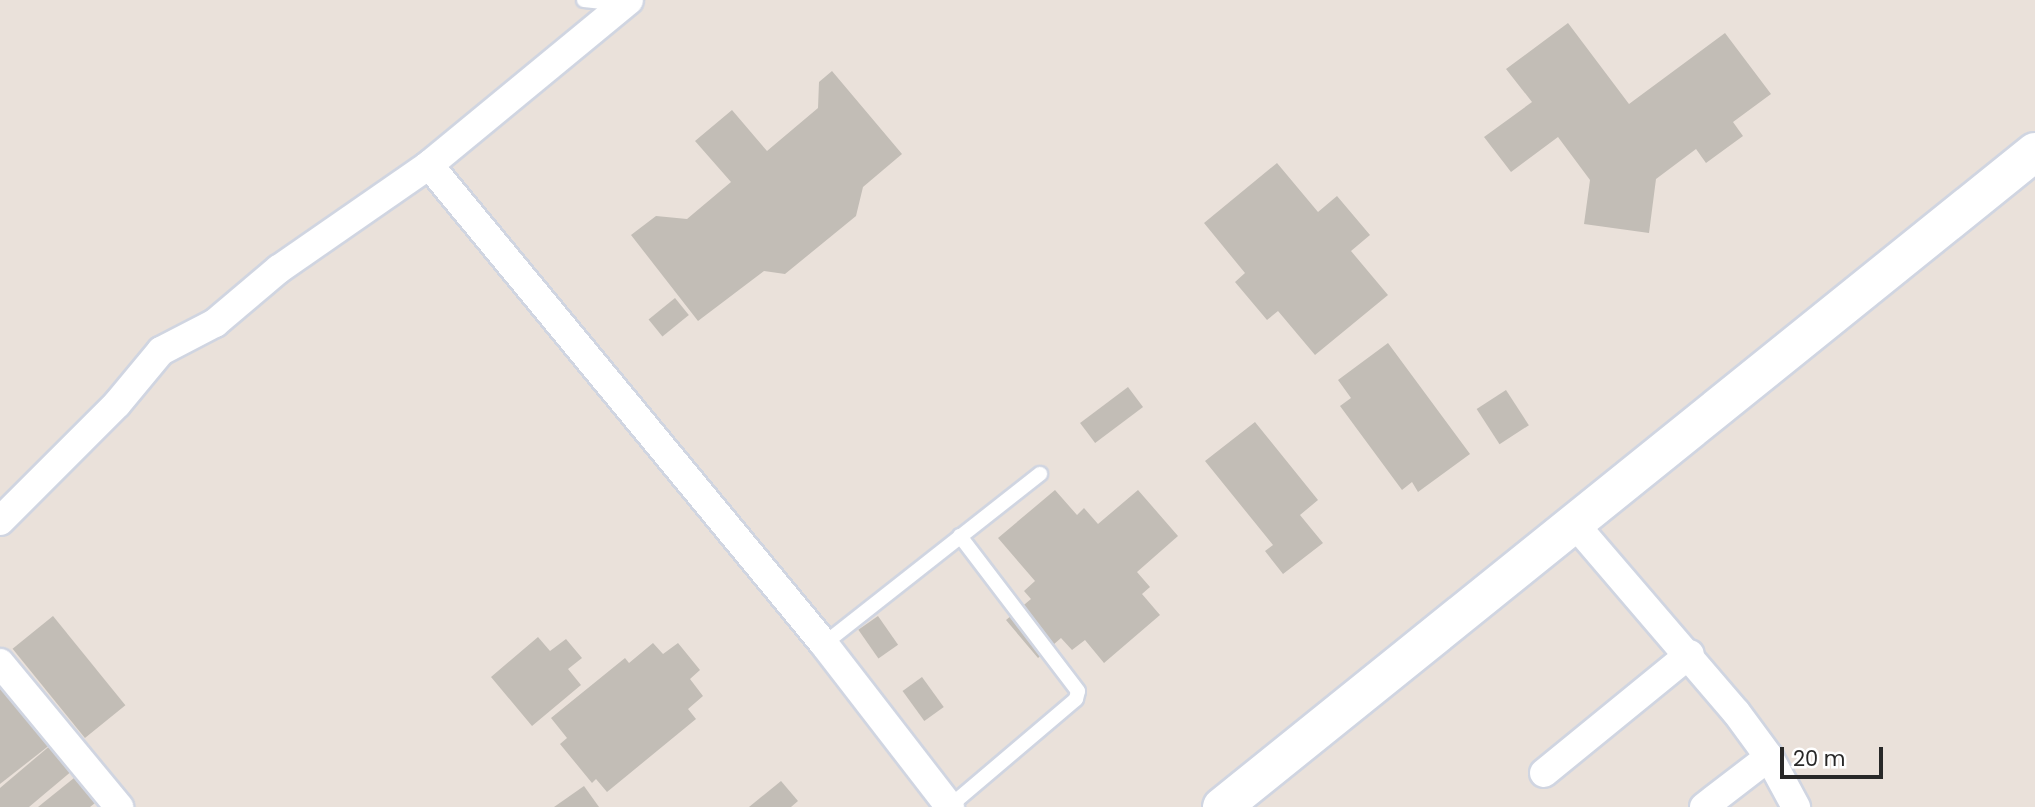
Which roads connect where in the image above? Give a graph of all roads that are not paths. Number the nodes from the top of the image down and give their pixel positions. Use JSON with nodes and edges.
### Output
{"nodes":[{"id":1,"x":584,"y":0,"type":"edge"},
{"id":2,"x":626,"y":2,"type":"edge"},
{"id":3,"x":2035,"y":152,"type":"edge"},
{"id":4,"x":429,"y":165,"type":"junction"},
{"id":5,"x":1040,"y":474,"type":"dead end"},
{"id":6,"x":0,"y":521,"type":"edge"},
{"id":7,"x":1573,"y":522,"type":"junction"},
{"id":8,"x":960,"y":537,"type":"junction"},
{"id":9,"x":824,"y":644,"type":"junction"},
{"id":10,"x":1690,"y":654,"type":"junction"},
{"id":11,"x":0,"y":663,"type":"edge"},
{"id":12,"x":1769,"y":757,"type":"junction"},
{"id":13,"x":1544,"y":773,"type":"dead end"},
{"id":14,"x":950,"y":806,"type":"edge"},
{"id":15,"x":119,"y":807,"type":"edge"},
{"id":16,"x":1222,"y":807,"type":"edge"},
{"id":17,"x":1704,"y":807,"type":"edge"},
{"id":18,"x":1797,"y":807,"type":"edge"}],
"edges":[{"from":1,"to":2,"type":"lane"},
{"from":2,"to":4,"type":"street"},
{"from":3,"to":7,"type":"main road"},
{"from":4,"to":6,"type":"street"},
{"from":4,"to":9,"type":"street"},
{"from":5,"to":8,"type":"lane"},
{"from":7,"to":10,"type":"street"},
{"from":7,"to":16,"type":"main road"},
{"from":8,"to":9,"type":"lane"},
{"from":8,"to":14,"type":"lane"},
{"from":9,"to":14,"type":"street"},
{"from":10,"to":12,"type":"street"},
{"from":10,"to":13,"type":"street"},
{"from":11,"to":15,"type":"street"},
{"from":12,"to":17,"type":"street"},
{"from":12,"to":18,"type":"street"}]}
